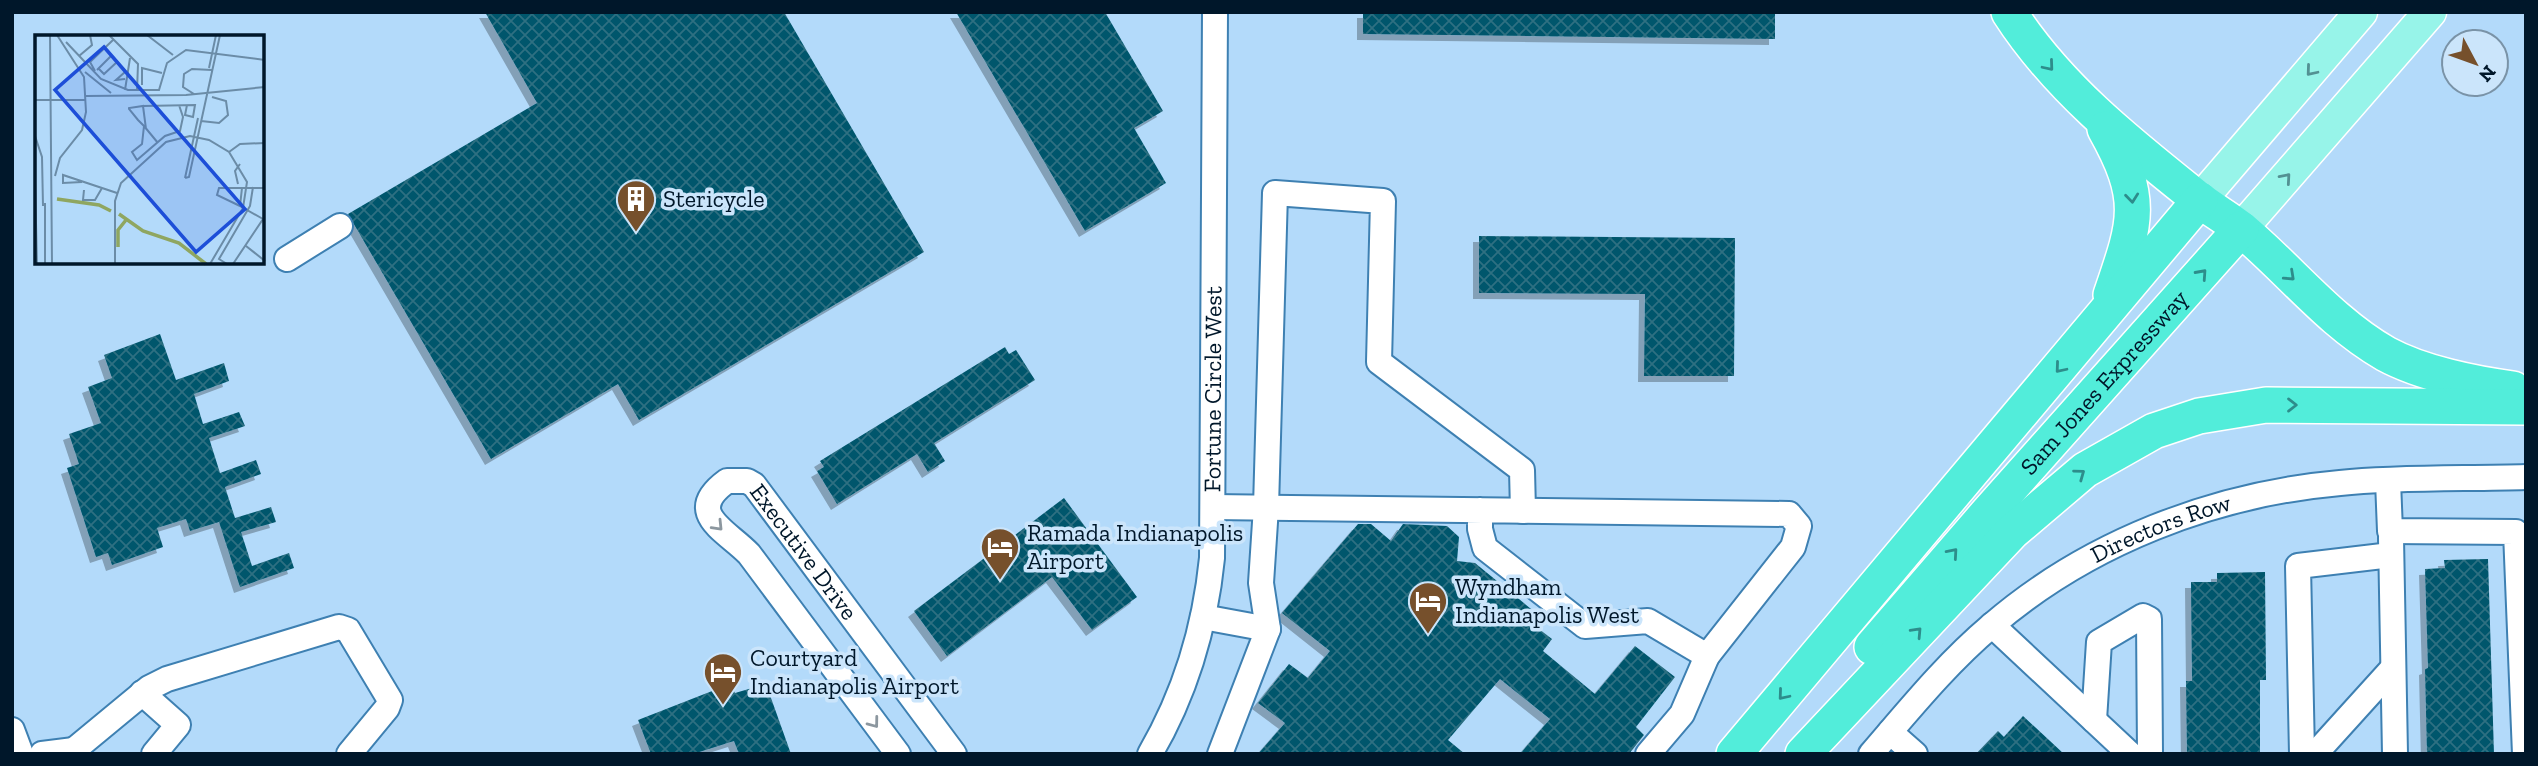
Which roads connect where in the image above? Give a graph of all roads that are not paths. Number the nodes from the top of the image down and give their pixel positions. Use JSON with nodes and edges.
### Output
{"nodes":[{"id":1,"x":1215,"y":12,"type":"edge"},
{"id":2,"x":2009,"y":12,"type":"edge"},
{"id":3,"x":2361,"y":12,"type":"edge"},
{"id":4,"x":2430,"y":12,"type":"edge"},
{"id":5,"x":2096,"y":114,"type":"junction"},
{"id":6,"x":2200,"y":200,"type":"junction"},
{"id":7,"x":340,"y":226,"type":"dead end"},
{"id":8,"x":2241,"y":229,"type":"junction"},
{"id":9,"x":287,"y":259,"type":"dead end"},
{"id":10,"x":2104,"y":316,"type":"junction"},
{"id":11,"x":2526,"y":390,"type":"edge"},
{"id":12,"x":2526,"y":407,"type":"edge"},
{"id":13,"x":2526,"y":477,"type":"edge"},
{"id":14,"x":2388,"y":481,"type":"junction"},
{"id":15,"x":1213,"y":507,"type":"junction"},
{"id":16,"x":1266,"y":507,"type":"junction"},
{"id":17,"x":1480,"y":510,"type":"junction"},
{"id":18,"x":1523,"y":511,"type":"junction"},
{"id":19,"x":2391,"y":543,"type":"junction"},
{"id":20,"x":1203,"y":617,"type":"junction"},
{"id":21,"x":1992,"y":625,"type":"junction"},
{"id":22,"x":1268,"y":629,"type":"junction"},
{"id":23,"x":1707,"y":656,"type":"junction"},
{"id":24,"x":2392,"y":669,"type":"junction"},
{"id":25,"x":142,"y":693,"type":"junction"},
{"id":26,"x":2094,"y":720,"type":"junction"},
{"id":27,"x":12,"y":730,"type":"edge"},
{"id":28,"x":1890,"y":732,"type":"junction"},
{"id":29,"x":75,"y":752,"type":"edge"},
{"id":30,"x":21,"y":754,"type":"edge"},
{"id":31,"x":42,"y":754,"type":"edge"},
{"id":32,"x":154,"y":754,"type":"edge"},
{"id":33,"x":349,"y":754,"type":"edge"},
{"id":34,"x":898,"y":754,"type":"edge"},
{"id":35,"x":954,"y":754,"type":"edge"},
{"id":36,"x":1150,"y":754,"type":"edge"},
{"id":37,"x":1220,"y":754,"type":"edge"},
{"id":38,"x":1648,"y":754,"type":"edge"},
{"id":39,"x":1734,"y":754,"type":"edge"},
{"id":40,"x":1781,"y":754,"type":"edge"},
{"id":41,"x":1803,"y":754,"type":"edge"},
{"id":42,"x":1871,"y":754,"type":"edge"},
{"id":43,"x":1915,"y":754,"type":"edge"},
{"id":44,"x":2130,"y":754,"type":"edge"},
{"id":45,"x":2150,"y":754,"type":"edge"},
{"id":46,"x":2302,"y":754,"type":"edge"},
{"id":47,"x":2315,"y":754,"type":"edge"},
{"id":48,"x":2395,"y":754,"type":"edge"},
{"id":49,"x":2525,"y":754,"type":"edge"}],
"edges":[{"from":1,"to":15,"type":"street","name":"Fortune Circle West"},
{"from":2,"to":5,"type":"highway","one_way":true},
{"from":3,"to":6,"type":"main road","name":"Sam Jones Expressway","one_way":true},
{"from":8,"to":4,"type":"main road","name":"Sam Jones Expressway","one_way":true},
{"from":5,"to":6,"type":"highway"},
{"from":5,"to":10,"type":"highway","one_way":true},
{"from":6,"to":8,"type":"highway"},
{"from":6,"to":10,"type":"highway","name":"Sam Jones Expressway"},
{"from":7,"to":9,"type":"street"},
{"from":8,"to":11,"type":"highway","one_way":true},
{"from":40,"to":8,"type":"highway","name":"Sam Jones Expressway","one_way":true},
{"from":10,"to":39,"type":"highway","name":"Sam Jones Expressway","one_way":true},
{"from":41,"to":12,"type":"highway","one_way":true},
{"from":13,"to":14,"type":"street","name":"Directors Row"},
{"from":14,"to":19,"type":"street"},
{"from":14,"to":21,"type":"street","name":"Directors Row"},
{"from":15,"to":16,"type":"street"},
{"from":15,"to":20,"type":"street","name":"Fortune Circle West"},
{"from":16,"to":17,"type":"street"},
{"from":16,"to":18,"type":"street"},
{"from":16,"to":22,"type":"street"},
{"from":17,"to":18,"type":"street"},
{"from":17,"to":23,"type":"street"},
{"from":18,"to":23,"type":"street"},
{"from":19,"to":24,"type":"street"},
{"from":19,"to":46,"type":"street"},
{"from":19,"to":49,"type":"street"},
{"from":20,"to":22,"type":"street"},
{"from":20,"to":36,"type":"street","name":"Fortune Circle West"},
{"from":21,"to":26,"type":"street"},
{"from":21,"to":28,"type":"street","name":"Directors Row"},
{"from":22,"to":37,"type":"street"},
{"from":23,"to":38,"type":"street"},
{"from":24,"to":47,"type":"street"},
{"from":24,"to":48,"type":"street"},
{"from":25,"to":29,"type":"street"},
{"from":25,"to":32,"type":"street"},
{"from":25,"to":33,"type":"street"},
{"from":26,"to":44,"type":"street"},
{"from":26,"to":45,"type":"street"},
{"from":27,"to":30,"type":"street"},
{"from":28,"to":42,"type":"street","name":"Directors Row"},
{"from":28,"to":43,"type":"street"},
{"from":29,"to":31,"type":"street"},
{"from":35,"to":34,"type":"street","name":"Executive Drive","one_way":true}]}
